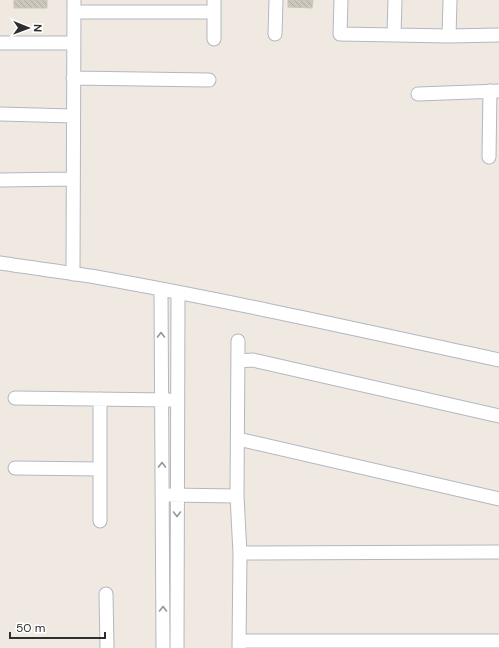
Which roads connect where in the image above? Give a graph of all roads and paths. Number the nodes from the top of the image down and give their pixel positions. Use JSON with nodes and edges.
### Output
{"nodes":[{"id":1,"x":276,"y":0,"type":"edge"},
{"id":2,"x":341,"y":0,"type":"edge"},
{"id":3,"x":395,"y":0,"type":"edge"},
{"id":4,"x":450,"y":0,"type":"edge"},
{"id":5,"x":74,"y":6,"type":"edge"},
{"id":6,"x":214,"y":6,"type":"edge"},
{"id":7,"x":275,"y":34,"type":"dead end"},
{"id":8,"x":394,"y":35,"type":"junction"},
{"id":9,"x":499,"y":35,"type":"edge"},
{"id":10,"x":449,"y":36,"type":"junction"},
{"id":11,"x":214,"y":39,"type":"dead end"},
{"id":12,"x":74,"y":43,"type":"junction"},
{"id":13,"x":0,"y":44,"type":"edge"},
{"id":14,"x":74,"y":78,"type":"junction"},
{"id":15,"x":209,"y":80,"type":"dead end"},
{"id":16,"x":494,"y":91,"type":"edge"},
{"id":17,"x":418,"y":94,"type":"dead end"},
{"id":18,"x":0,"y":114,"type":"edge"},
{"id":19,"x":73,"y":116,"type":"junction"},
{"id":20,"x":489,"y":156,"type":"dead end"},
{"id":21,"x":73,"y":179,"type":"junction"},
{"id":22,"x":0,"y":180,"type":"edge"},
{"id":23,"x":0,"y":263,"type":"edge"},
{"id":24,"x":73,"y":274,"type":"junction"},
{"id":25,"x":162,"y":290,"type":"junction"},
{"id":26,"x":178,"y":293,"type":"junction"},
{"id":27,"x":238,"y":341,"type":"dead end"},
{"id":28,"x":499,"y":360,"type":"edge"},
{"id":29,"x":239,"y":362,"type":"junction"},
{"id":30,"x":15,"y":398,"type":"dead end"},
{"id":31,"x":100,"y":399,"type":"junction"},
{"id":32,"x":161,"y":400,"type":"junction"},
{"id":33,"x":177,"y":401,"type":"junction"},
{"id":34,"x":499,"y":416,"type":"edge"},
{"id":35,"x":238,"y":439,"type":"junction"},
{"id":36,"x":15,"y":468,"type":"dead end"},
{"id":37,"x":100,"y":469,"type":"junction"},
{"id":38,"x":162,"y":495,"type":"junction"},
{"id":39,"x":177,"y":495,"type":"junction"},
{"id":40,"x":237,"y":496,"type":"junction"},
{"id":41,"x":499,"y":499,"type":"edge"},
{"id":42,"x":100,"y":521,"type":"dead end"},
{"id":43,"x":499,"y":552,"type":"edge"},
{"id":44,"x":240,"y":553,"type":"junction"},
{"id":45,"x":106,"y":594,"type":"dead end"},
{"id":46,"x":499,"y":641,"type":"edge"},
{"id":47,"x":239,"y":644,"type":"edge"},
{"id":48,"x":107,"y":648,"type":"edge"},
{"id":49,"x":163,"y":648,"type":"edge"},
{"id":50,"x":177,"y":648,"type":"edge"}],
"edges":[{"from":1,"to":7,"type":"street"},
{"from":2,"to":8,"type":"street"},
{"from":3,"to":8,"type":"street"},
{"from":4,"to":10,"type":"street"},
{"from":5,"to":6,"type":"street"},
{"from":5,"to":12,"type":"street"},
{"from":6,"to":11,"type":"street"},
{"from":8,"to":10,"type":"street"},
{"from":9,"to":10,"type":"street"},
{"from":12,"to":13,"type":"street"},
{"from":12,"to":14,"type":"street"},
{"from":14,"to":15,"type":"street"},
{"from":14,"to":19,"type":"street"},
{"from":16,"to":17,"type":"street"},
{"from":16,"to":20,"type":"street"},
{"from":18,"to":19,"type":"street"},
{"from":19,"to":21,"type":"street"},
{"from":21,"to":22,"type":"street"},
{"from":21,"to":24,"type":"street"},
{"from":23,"to":24,"type":"street"},
{"from":24,"to":25,"type":"street"},
{"from":25,"to":26,"type":"street"},
{"from":32,"to":25,"type":"street","one_way":true},
{"from":26,"to":28,"type":"street"},
{"from":26,"to":33,"type":"street"},
{"from":27,"to":29,"type":"street"},
{"from":29,"to":34,"type":"street"},
{"from":29,"to":35,"type":"street"},
{"from":30,"to":31,"type":"street"},
{"from":31,"to":32,"type":"street"},
{"from":31,"to":37,"type":"street"},
{"from":32,"to":33,"type":"street"},
{"from":38,"to":32,"type":"street","one_way":true},
{"from":33,"to":39,"type":"street"},
{"from":35,"to":40,"type":"street"},
{"from":35,"to":41,"type":"street"},
{"from":36,"to":37,"type":"street"},
{"from":37,"to":42,"type":"street"},
{"from":38,"to":39,"type":"street"},
{"from":49,"to":38,"type":"street","one_way":true},
{"from":39,"to":40,"type":"street"},
{"from":39,"to":50,"type":"street","one_way":true},
{"from":40,"to":44,"type":"street"},
{"from":43,"to":44,"type":"street"},
{"from":44,"to":47,"type":"street"},
{"from":45,"to":48,"type":"street"},
{"from":46,"to":47,"type":"street"}]}
